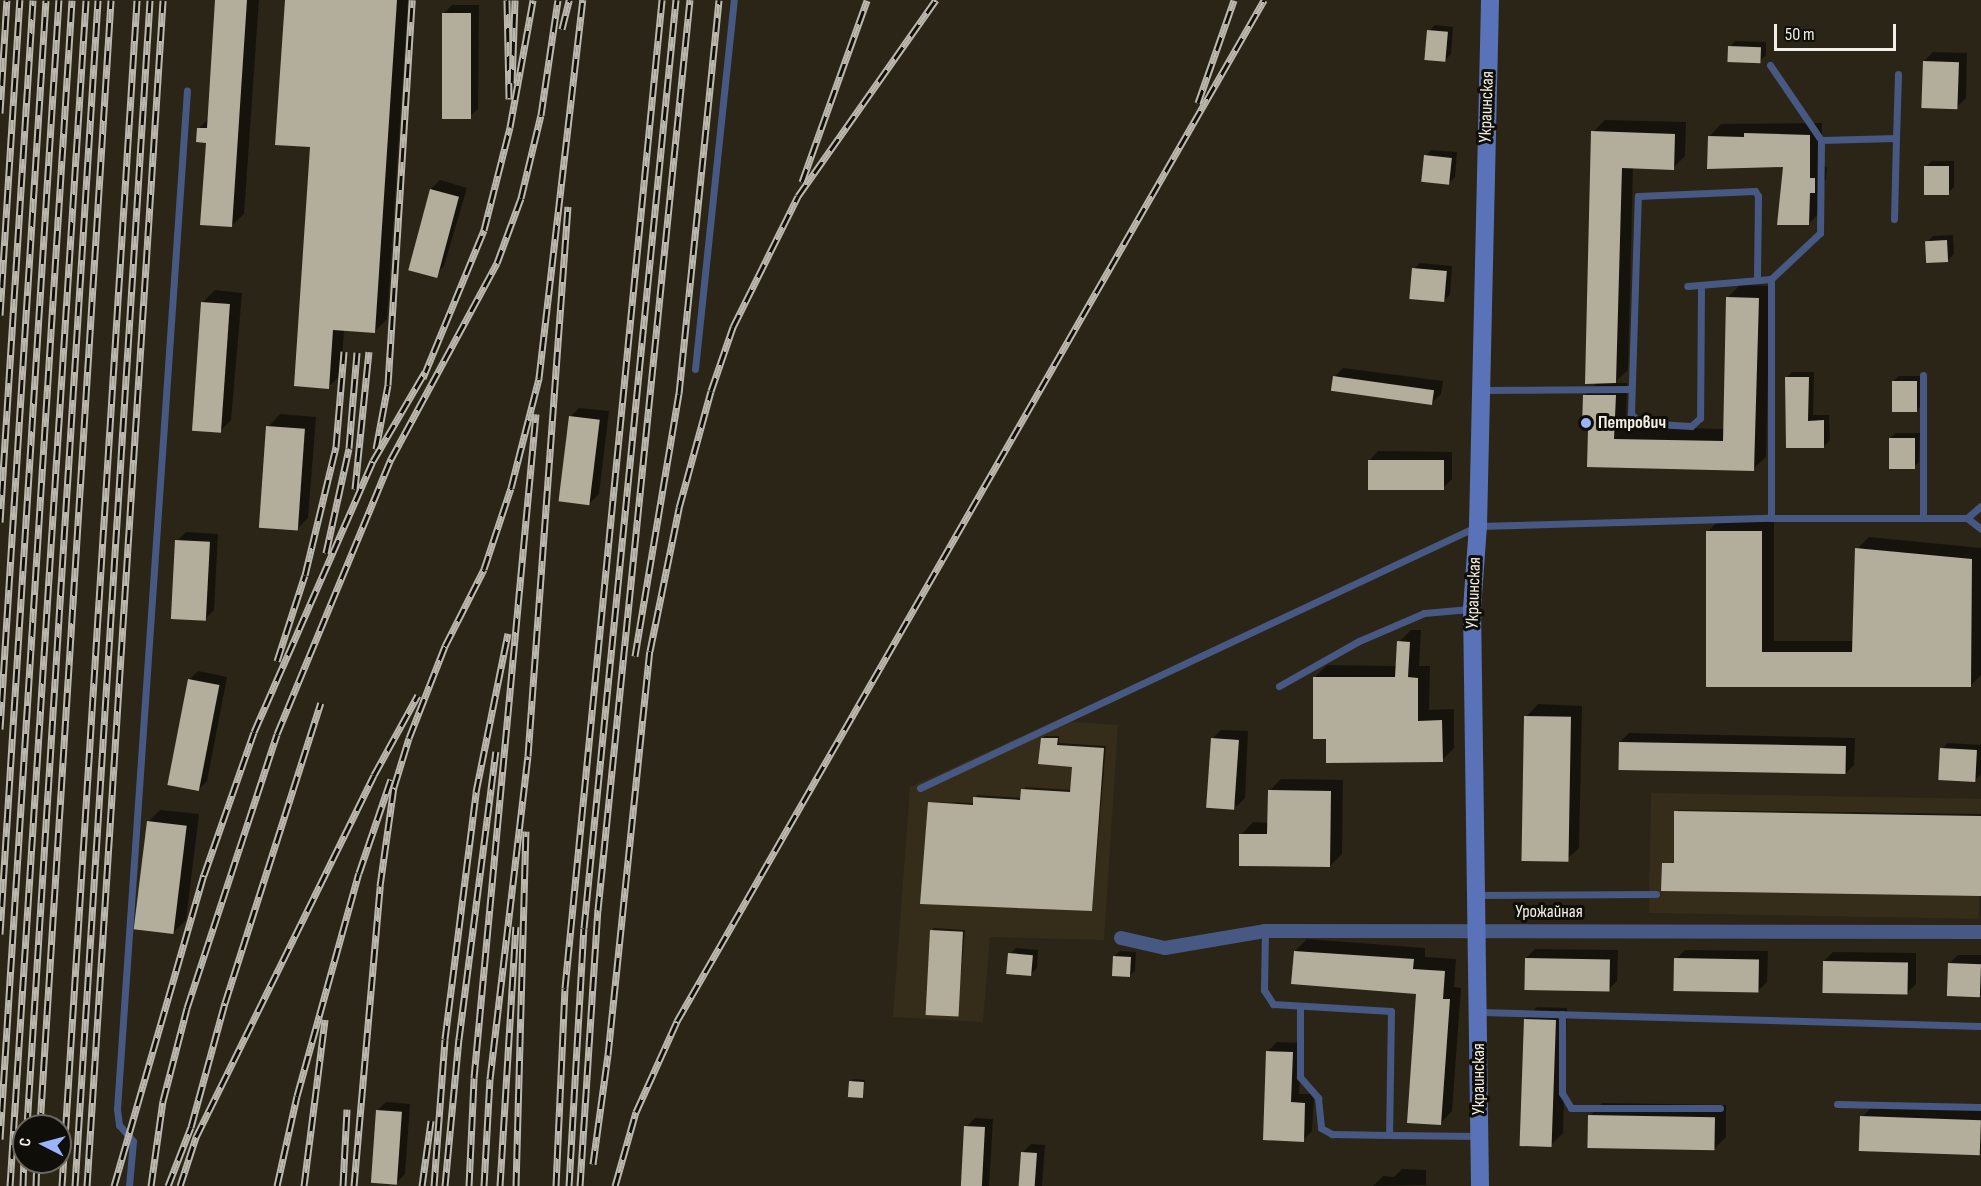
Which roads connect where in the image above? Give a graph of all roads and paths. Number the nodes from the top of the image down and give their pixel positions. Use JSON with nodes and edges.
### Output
{"nodes":[{"id":1,"x":734,"y":0,"type":"edge"},
{"id":2,"x":1490,"y":0,"type":"edge"},
{"id":3,"x":1770,"y":65,"type":"dead end"},
{"id":4,"x":1898,"y":74,"type":"dead end"},
{"id":5,"x":187,"y":90,"type":"dead end"},
{"id":6,"x":1896,"y":138,"type":"junction"},
{"id":7,"x":1821,"y":140,"type":"junction"},
{"id":8,"x":1894,"y":219,"type":"dead end"},
{"id":9,"x":1757,"y":279,"type":"junction"},
{"id":10,"x":1771,"y":279,"type":"junction"},
{"id":11,"x":1687,"y":286,"type":"dead end"},
{"id":12,"x":1701,"y":286,"type":"junction"},
{"id":13,"x":695,"y":369,"type":"dead end"},
{"id":14,"x":1923,"y":375,"type":"dead end"},
{"id":15,"x":1631,"y":389,"type":"junction"},
{"id":16,"x":1479,"y":390,"type":"junction"},
{"id":17,"x":1980,"y":505,"type":"edge"},
{"id":18,"x":1772,"y":518,"type":"junction"},
{"id":19,"x":1923,"y":518,"type":"junction"},
{"id":20,"x":1967,"y":518,"type":"junction"},
{"id":21,"x":1478,"y":526,"type":"junction"},
{"id":22,"x":1981,"y":530,"type":"edge"},
{"id":23,"x":1472,"y":609,"type":"junction"},
{"id":24,"x":1279,"y":686,"type":"dead end"},
{"id":25,"x":920,"y":788,"type":"dead end"},
{"id":26,"x":1656,"y":894,"type":"dead end"},
{"id":27,"x":1477,"y":895,"type":"junction"},
{"id":28,"x":1478,"y":930,"type":"junction"},
{"id":29,"x":1265,"y":931,"type":"junction"},
{"id":30,"x":1981,"y":932,"type":"edge"},
{"id":31,"x":1121,"y":938,"type":"dead end"},
{"id":32,"x":1300,"y":1006,"type":"junction"},
{"id":33,"x":1478,"y":1012,"type":"junction"},
{"id":34,"x":1562,"y":1014,"type":"junction"},
{"id":35,"x":1981,"y":1026,"type":"edge"},
{"id":36,"x":1837,"y":1104,"type":"dead end"},
{"id":37,"x":1981,"y":1107,"type":"edge"},
{"id":38,"x":1720,"y":1108,"type":"dead end"},
{"id":39,"x":1389,"y":1135,"type":"junction"},
{"id":40,"x":1479,"y":1136,"type":"junction"},
{"id":41,"x":129,"y":1186,"type":"edge"},
{"id":42,"x":1480,"y":1186,"type":"edge"}],
"edges":[{"from":1,"to":13,"type":"lane"},
{"from":2,"to":16,"type":"street","name":"Украинская"},
{"from":3,"to":7,"type":"lane"},
{"from":4,"to":6,"type":"lane"},
{"from":5,"to":41,"type":"lane"},
{"from":6,"to":7,"type":"lane"},
{"from":6,"to":8,"type":"lane"},
{"from":7,"to":10,"type":"lane"},
{"from":9,"to":10,"type":"lane"},
{"from":9,"to":12,"type":"lane"},
{"from":9,"to":15,"type":"lane"},
{"from":10,"to":18,"type":"lane"},
{"from":11,"to":12,"type":"lane"},
{"from":12,"to":15,"type":"lane"},
{"from":14,"to":19,"type":"lane"},
{"from":15,"to":16,"type":"lane"},
{"from":16,"to":21,"type":"street","name":"Украинская"},
{"from":17,"to":20,"type":"lane"},
{"from":18,"to":19,"type":"lane"},
{"from":18,"to":21,"type":"lane"},
{"from":19,"to":20,"type":"lane"},
{"from":20,"to":22,"type":"lane"},
{"from":21,"to":23,"type":"street","name":"Украинская"},
{"from":21,"to":25,"type":"lane"},
{"from":23,"to":24,"type":"lane"},
{"from":23,"to":27,"type":"street","name":"Украинская"},
{"from":26,"to":27,"type":"lane"},
{"from":27,"to":28,"type":"street","name":"Украинская"},
{"from":28,"to":29,"type":"street","name":"Урожайная"},
{"from":28,"to":30,"type":"street","name":"Урожайная"},
{"from":28,"to":33,"type":"street","name":"Украинская"},
{"from":29,"to":31,"type":"street","name":"Урожайная"},
{"from":29,"to":32,"type":"lane"},
{"from":32,"to":39,"type":"lane"},
{"from":32,"to":39,"type":"lane"},
{"from":33,"to":34,"type":"lane"},
{"from":33,"to":40,"type":"street","name":"Украинская"},
{"from":34,"to":35,"type":"lane"},
{"from":34,"to":38,"type":"lane"},
{"from":36,"to":37,"type":"lane"},
{"from":39,"to":40,"type":"lane"},
{"from":40,"to":42,"type":"street","name":"Украинская"}]}
